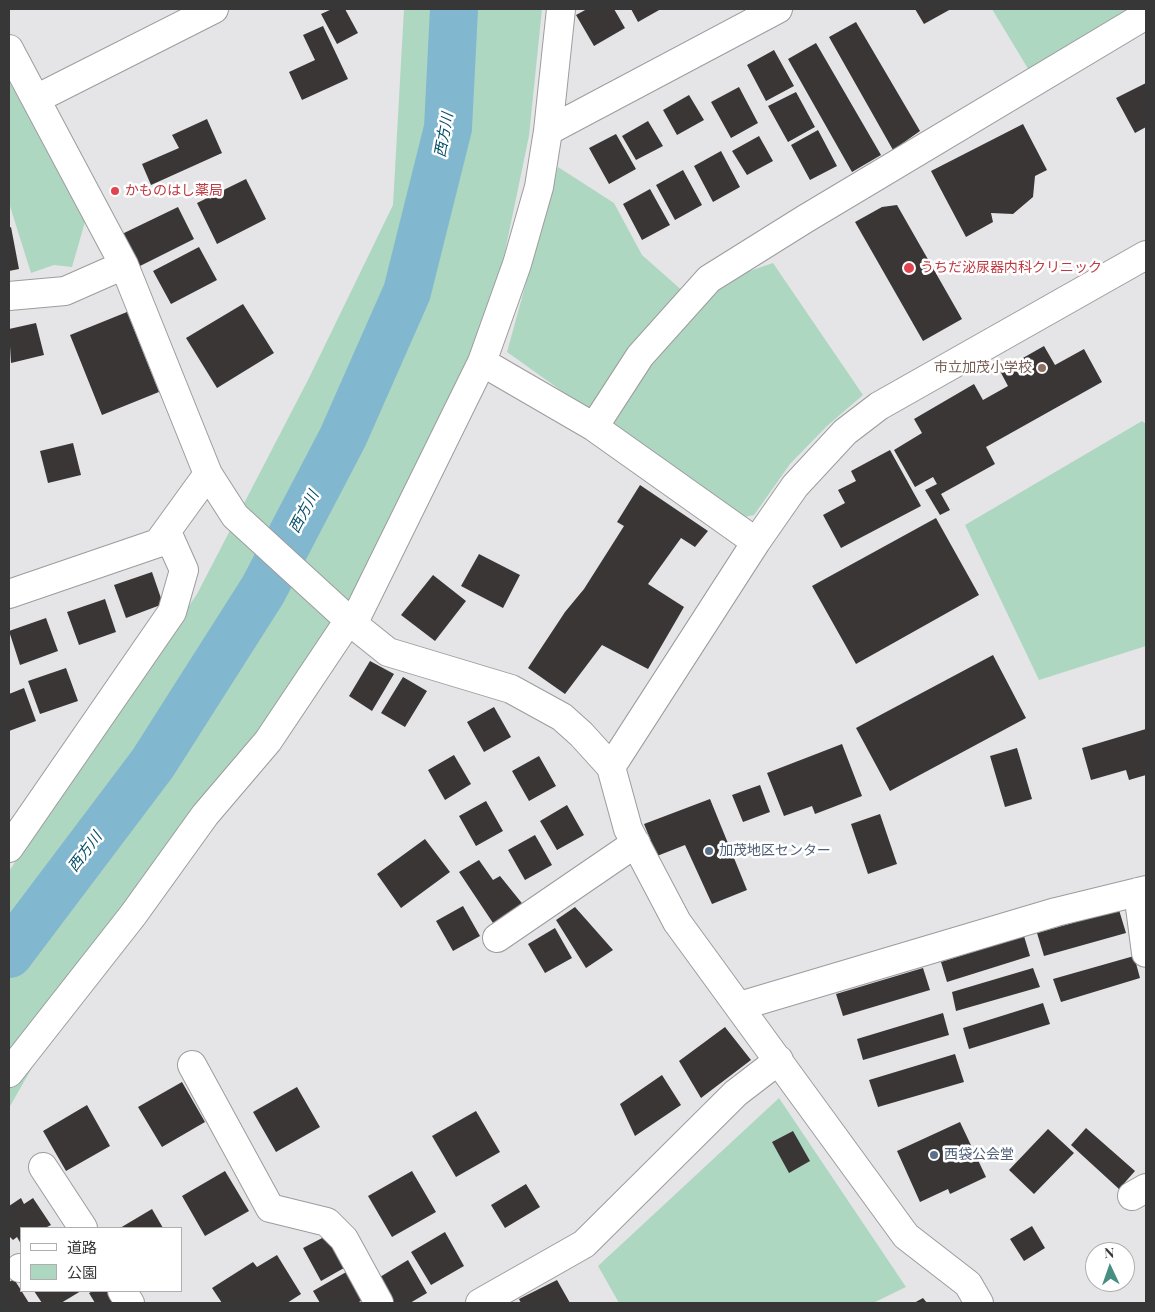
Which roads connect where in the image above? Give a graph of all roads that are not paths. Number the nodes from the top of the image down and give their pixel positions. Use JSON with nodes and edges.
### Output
{"nodes":[{"id":1,"x":214,"y":9,"type":"edge"},
{"id":2,"x":561,"y":9,"type":"edge"},
{"id":3,"x":778,"y":9,"type":"edge"},
{"id":4,"x":1146,"y":15,"type":"edge"},
{"id":5,"x":9,"y":49,"type":"edge"},
{"id":6,"x":36,"y":99,"type":"junction"},
{"id":7,"x":548,"y":131,"type":"junction"},
{"id":8,"x":1146,"y":255,"type":"edge"},
{"id":9,"x":124,"y":265,"type":"junction"},
{"id":10,"x":9,"y":296,"type":"edge"},
{"id":11,"x":482,"y":362,"type":"junction"},
{"id":12,"x":594,"y":428,"type":"junction"},
{"id":13,"x":208,"y":474,"type":"junction"},
{"id":14,"x":167,"y":532,"type":"junction"},
{"id":15,"x":756,"y":542,"type":"junction"},
{"id":16,"x":9,"y":594,"type":"edge"},
{"id":17,"x":351,"y":622,"type":"junction"},
{"id":18,"x":611,"y":768,"type":"junction"},
{"id":19,"x":636,"y":843,"type":"junction"},
{"id":20,"x":9,"y":848,"type":"edge"},
{"id":21,"x":1142,"y":891,"type":"edge"},
{"id":22,"x":497,"y":938,"type":"dead end"},
{"id":23,"x":1146,"y":953,"type":"edge"},
{"id":24,"x":740,"y":1006,"type":"junction"},
{"id":25,"x":779,"y":1060,"type":"junction"},
{"id":26,"x":192,"y":1065,"type":"dead end"},
{"id":27,"x":9,"y":1073,"type":"edge"},
{"id":28,"x":44,"y":1167,"type":"dead end"},
{"id":29,"x":82,"y":1227,"type":"edge"},
{"id":30,"x":123,"y":1292,"type":"edge"},
{"id":31,"x":130,"y":1303,"type":"edge"},
{"id":32,"x":379,"y":1303,"type":"edge"},
{"id":33,"x":480,"y":1303,"type":"edge"},
{"id":34,"x":979,"y":1303,"type":"edge"}],
"edges":[{"from":1,"to":6,"type":"street"},
{"from":2,"to":7,"type":"street"},
{"from":3,"to":7,"type":"street"},
{"from":4,"to":12,"type":"street"},
{"from":5,"to":6,"type":"street"},
{"from":6,"to":9,"type":"street"},
{"from":7,"to":11,"type":"street"},
{"from":8,"to":15,"type":"street"},
{"from":9,"to":10,"type":"street"},
{"from":9,"to":13,"type":"street"},
{"from":11,"to":12,"type":"street"},
{"from":11,"to":17,"type":"street"},
{"from":12,"to":15,"type":"street"},
{"from":13,"to":14,"type":"street"},
{"from":13,"to":17,"type":"street"},
{"from":14,"to":16,"type":"street"},
{"from":14,"to":20,"type":"street"},
{"from":15,"to":18,"type":"street"},
{"from":17,"to":18,"type":"street"},
{"from":17,"to":27,"type":"street"},
{"from":18,"to":19,"type":"street"},
{"from":19,"to":22,"type":"street"},
{"from":19,"to":24,"type":"street"},
{"from":21,"to":23,"type":"street"},
{"from":21,"to":24,"type":"street"},
{"from":24,"to":25,"type":"street"},
{"from":25,"to":33,"type":"street"},
{"from":25,"to":34,"type":"street"},
{"from":26,"to":32,"type":"street"},
{"from":28,"to":29,"type":"street"},
{"from":30,"to":31,"type":"street"}]}
